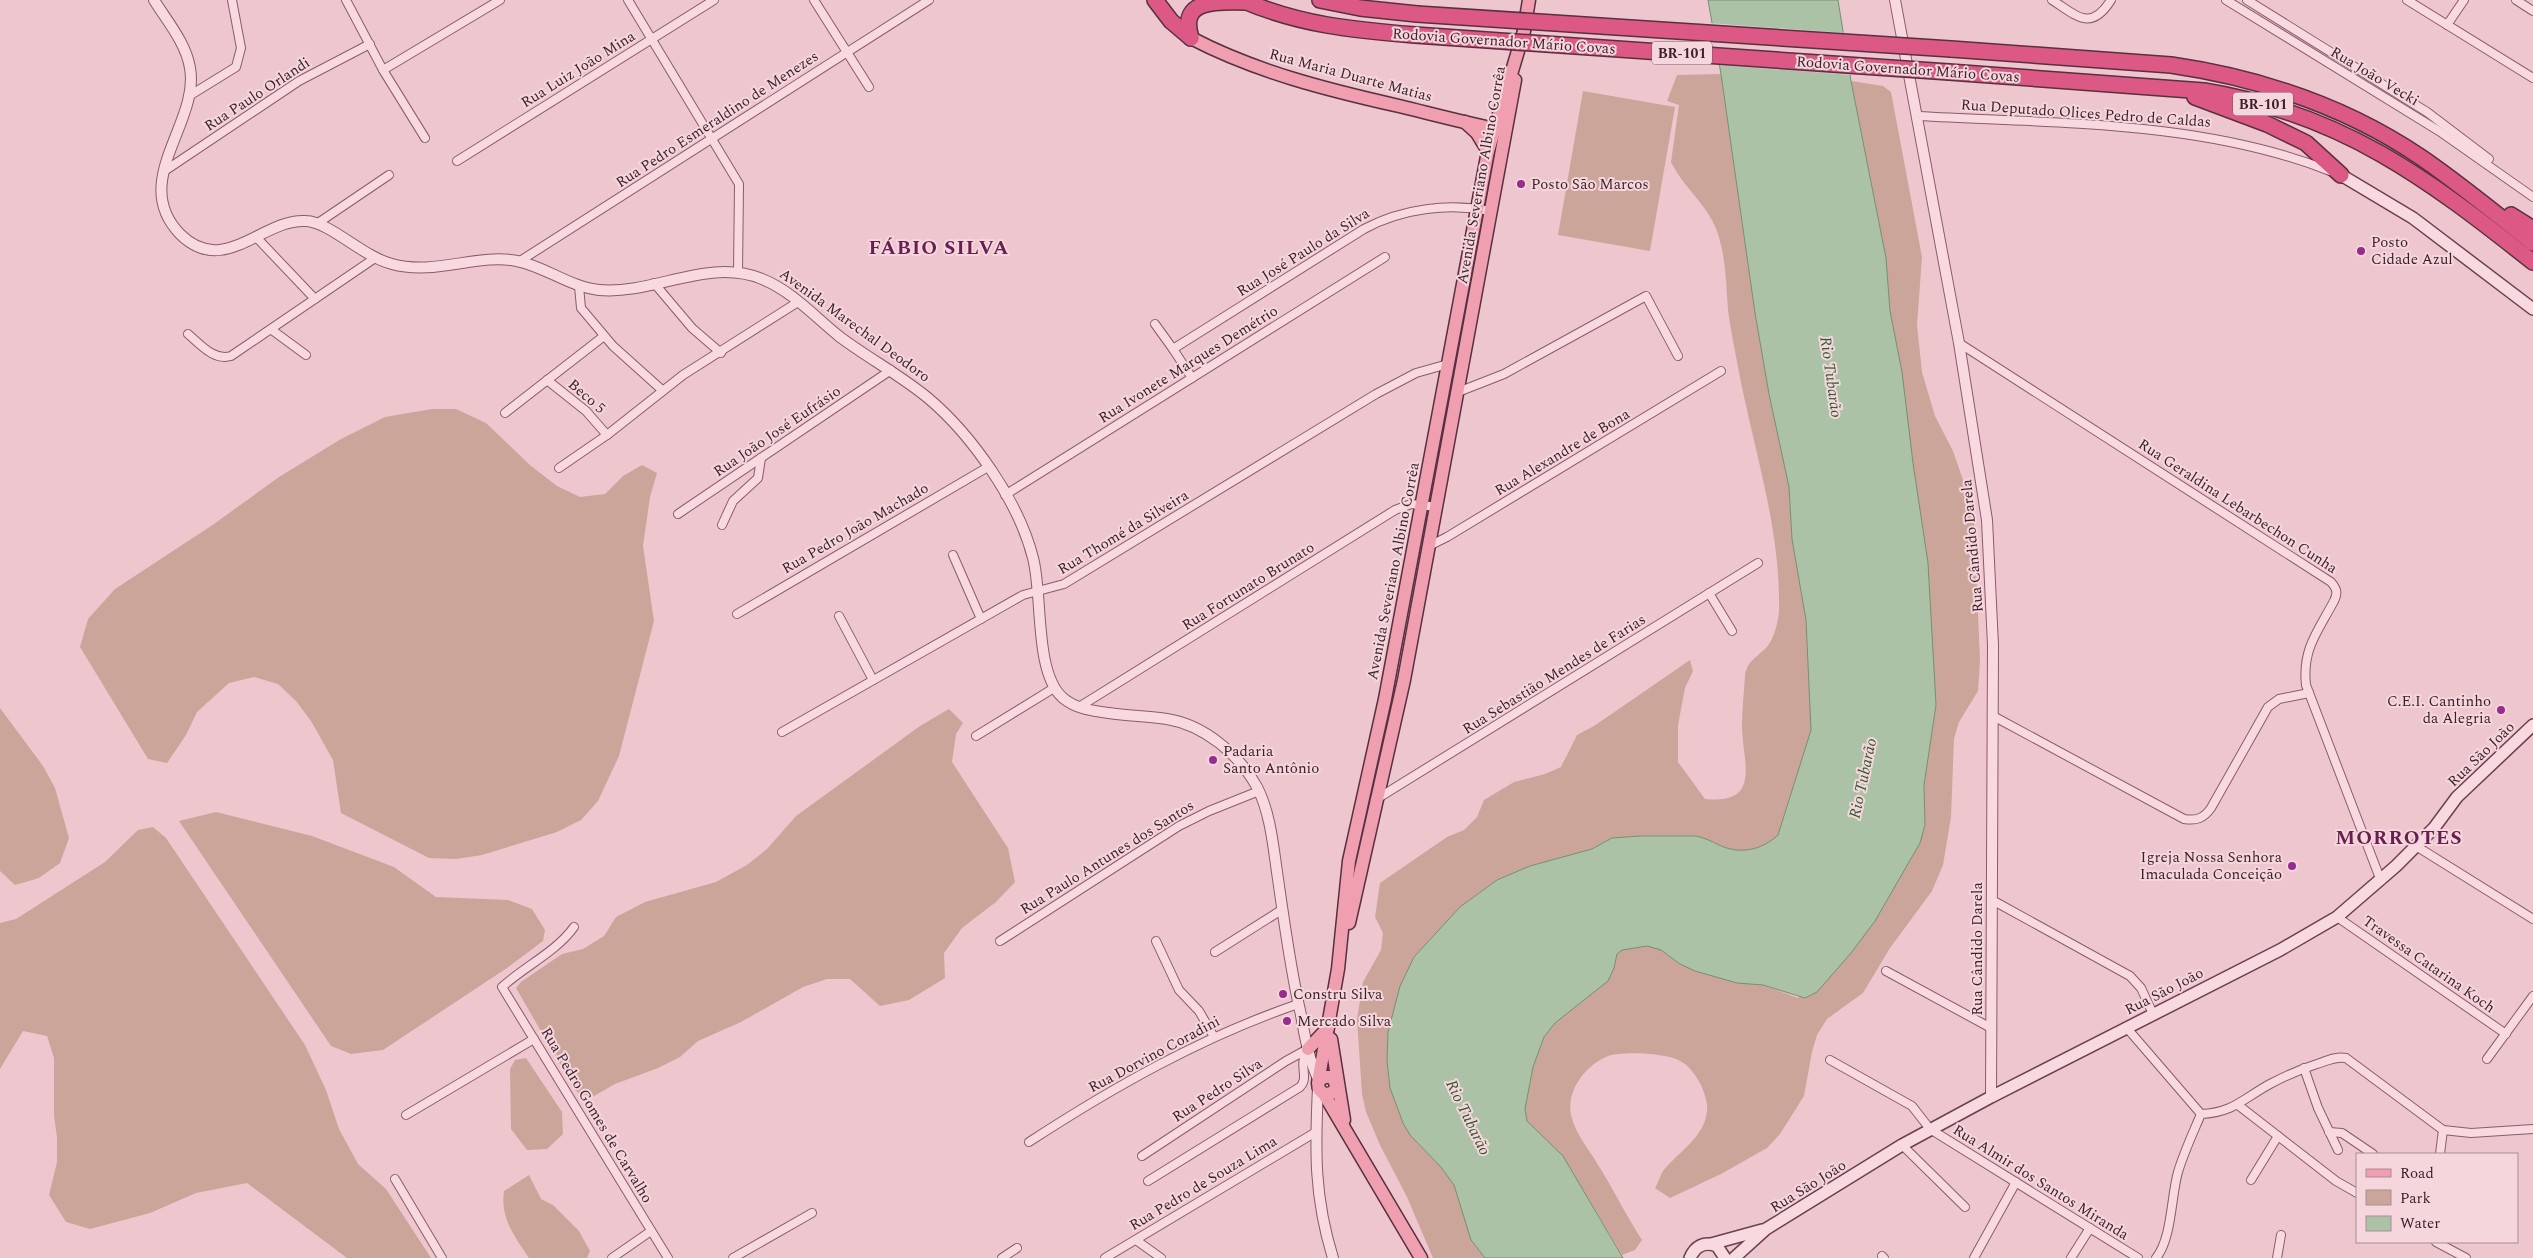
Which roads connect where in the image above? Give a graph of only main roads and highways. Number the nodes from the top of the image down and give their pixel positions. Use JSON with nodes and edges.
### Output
{"nodes":[{"id":1,"x":1155,"y":0,"type":"edge"},
{"id":2,"x":1320,"y":0,"type":"edge"},
{"id":3,"x":1529,"y":0,"type":"edge"},
{"id":4,"x":1244,"y":1,"type":"edge"},
{"id":5,"x":1524,"y":31,"type":"junction"},
{"id":6,"x":1192,"y":38,"type":"junction"},
{"id":7,"x":2170,"y":87,"type":"junction"},
{"id":8,"x":1499,"y":109,"type":"junction"},
{"id":9,"x":1463,"y":121,"type":"junction"},
{"id":10,"x":1493,"y":128,"type":"junction"},
{"id":11,"x":1506,"y":131,"type":"junction"},
{"id":12,"x":1488,"y":151,"type":"junction"},
{"id":13,"x":2341,"y":175,"type":"joint"},
{"id":14,"x":2450,"y":178,"type":"junction"},
{"id":15,"x":2533,"y":228,"type":"edge"},
{"id":16,"x":2533,"y":243,"type":"edge"},
{"id":17,"x":2533,"y":262,"type":"edge"},
{"id":18,"x":2533,"y":309,"type":"edge"},
{"id":19,"x":1448,"y":364,"type":"junction"},
{"id":20,"x":1458,"y":392,"type":"junction"},
{"id":21,"x":1390,"y":676,"type":"junction"},
{"id":22,"x":1404,"y":680,"type":"junction"},
{"id":23,"x":2533,"y":725,"type":"edge"},
{"id":24,"x":1338,"y":969,"type":"junction"},
{"id":25,"x":1329,"y":1026,"type":"junction"},
{"id":26,"x":1308,"y":1049,"type":"road end"},
{"id":27,"x":1336,"y":1084,"type":"junction"},
{"id":28,"x":1320,"y":1087,"type":"junction"},
{"id":29,"x":1349,"y":1137,"type":"junction"},
{"id":30,"x":1766,"y":1229,"type":"junction"},
{"id":31,"x":1711,"y":1244,"type":"junction"},
{"id":32,"x":1691,"y":1255,"type":"edge"},
{"id":33,"x":1421,"y":1258,"type":"edge"},
{"id":34,"x":1680,"y":1258,"type":"edge"},
{"id":35,"x":1725,"y":1258,"type":"edge"},
{"id":36,"x":1734,"y":1258,"type":"edge"}],
"edges":[{"from":1,"to":6,"type":"highway"},
{"from":2,"to":14,"type":"highway","name":"Rodovia Governador Mário Covas","number":"BR-101","bridge":true},
{"from":3,"to":5,"type":"main road"},
{"from":4,"to":6,"type":"highway","name":"Rodovia Governador Mário Covas"},
{"from":4,"to":7,"type":"highway","name":"Rodovia Governador Mário Covas","number":"BR-101","bridge":true},
{"from":5,"to":8,"type":"main road","name":"Avenida Severiano Albino Corrêa"},
{"from":5,"to":11,"type":"main road","name":"Avenida Severiano Albino Corrêa"},
{"from":6,"to":9,"type":"main road","name":"Rua Maria Duarte Matias"},
{"from":7,"to":13,"type":"highway"},
{"from":7,"to":17,"type":"highway","name":"Rodovia Governador Mário Covas","number":"BR-101"},
{"from":8,"to":9,"type":"main road"},
{"from":8,"to":10,"type":"main road","name":"Avenida Severiano Albino Corrêa"},
{"from":9,"to":10,"type":"main road","name":"Rua Maria Duarte Matias"},
{"from":9,"to":12,"type":"main road"},
{"from":10,"to":11,"type":"main road","name":"Rua Maria Duarte Matias"},
{"from":10,"to":12,"type":"main road","name":"Avenida Severiano Albino Corrêa"},
{"from":11,"to":20,"type":"main road","name":"Avenida Severiano Albino Corrêa"},
{"from":12,"to":19,"type":"main road","name":"Avenida Severiano Albino Corrêa"},
{"from":13,"to":18,"type":"main road","name":"Rua Deputado Olices Pedro de Caldas"},
{"from":14,"to":15,"type":"highway"},
{"from":14,"to":16,"type":"highway","name":"Rodovia Governador Mário Covas","number":"BR-101"},
{"from":19,"to":20,"type":"main road"},
{"from":19,"to":21,"type":"main road","name":"Avenida Severiano Albino Corrêa"},
{"from":20,"to":22,"type":"main road","name":"Avenida Severiano Albino Corrêa"},
{"from":21,"to":22,"type":"main road"},
{"from":21,"to":24,"type":"main road","name":"Avenida Severiano Albino Corrêa"},
{"from":22,"to":24,"type":"main road","name":"Avenida Severiano Albino Corrêa"},
{"from":23,"to":30,"type":"main road","name":"Rua São João"},
{"from":24,"to":25,"type":"main road","name":"Avenida Severiano Albino Corrêa"},
{"from":25,"to":26,"type":"main road"},
{"from":25,"to":27,"type":"main road","name":"Avenida Severiano Albino Corrêa"},
{"from":25,"to":28,"type":"main road","name":"Avenida Severiano Albino Corrêa"},
{"from":27,"to":28,"type":"main road"},
{"from":27,"to":29,"type":"main road"},
{"from":28,"to":29,"type":"main road"},
{"from":29,"to":33,"type":"main road"},
{"from":30,"to":31,"type":"main road","name":"Rua São João"},
{"from":30,"to":36,"type":"main road","name":"Rua São João"},
{"from":31,"to":32,"type":"main road","name":"Rua São João"},
{"from":31,"to":35,"type":"main road"},
{"from":32,"to":34,"type":"main road","name":"Rua São João"}]}
